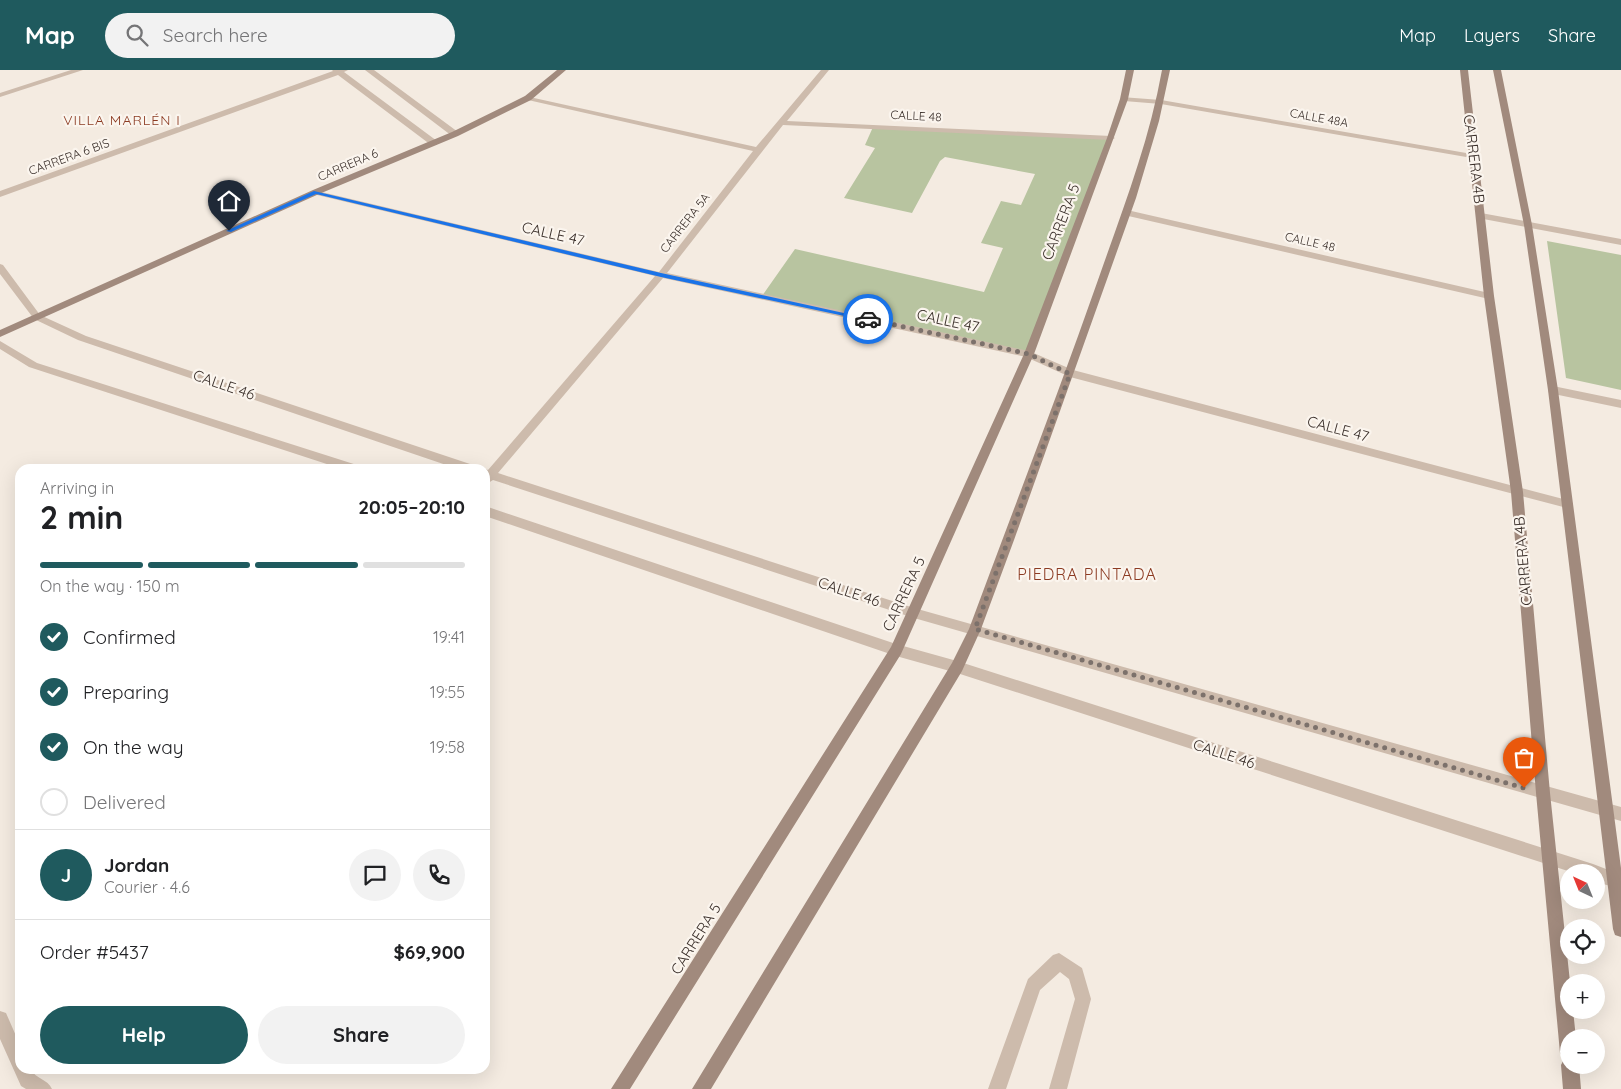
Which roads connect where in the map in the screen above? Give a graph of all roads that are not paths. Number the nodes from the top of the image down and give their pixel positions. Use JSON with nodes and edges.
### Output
{"nodes":[{"id":1,"x":79,"y":70,"type":"edge"},
{"id":2,"x":369,"y":70,"type":"edge"},
{"id":3,"x":562,"y":70,"type":"edge"},
{"id":4,"x":825,"y":70,"type":"edge"},
{"id":5,"x":1130,"y":70,"type":"edge"},
{"id":6,"x":1166,"y":70,"type":"edge"},
{"id":7,"x":1464,"y":70,"type":"edge"},
{"id":8,"x":1497,"y":70,"type":"edge"},
{"id":9,"x":340,"y":71,"type":"edge"},
{"id":10,"x":0,"y":95,"type":"edge"},
{"id":11,"x":528,"y":98,"type":"junction"},
{"id":12,"x":1124,"y":99,"type":"junction"},
{"id":13,"x":1161,"y":102,"type":"junction"},
{"id":14,"x":781,"y":123,"type":"junction"},
{"id":15,"x":455,"y":134,"type":"junction"},
{"id":16,"x":1111,"y":138,"type":"junction"},
{"id":17,"x":434,"y":143,"type":"junction"},
{"id":18,"x":758,"y":150,"type":"junction"},
{"id":19,"x":1472,"y":156,"type":"junction"},
{"id":20,"x":316,"y":192,"type":"junction"},
{"id":21,"x":0,"y":194,"type":"edge"},
{"id":22,"x":1126,"y":212,"type":"junction"},
{"id":23,"x":1481,"y":216,"type":"junction"},
{"id":24,"x":1528,"y":225,"type":"junction"},
{"id":25,"x":1621,"y":242,"type":"edge"},
{"id":26,"x":0,"y":267,"type":"edge"},
{"id":27,"x":661,"y":275,"type":"junction"},
{"id":28,"x":1489,"y":296,"type":"junction"},
{"id":29,"x":37,"y":317,"type":"junction"},
{"id":30,"x":0,"y":334,"type":"edge"},
{"id":31,"x":0,"y":344,"type":"edge"},
{"id":32,"x":1029,"y":354,"type":"junction"},
{"id":33,"x":1070,"y":374,"type":"junction"},
{"id":34,"x":1552,"y":390,"type":"junction"},
{"id":35,"x":1621,"y":404,"type":"edge"},
{"id":36,"x":340,"y":464,"type":"edge"},
{"id":37,"x":457,"y":464,"type":"edge"},
{"id":38,"x":490,"y":473,"type":"edge"},
{"id":39,"x":490,"y":477,"type":"edge"},
{"id":40,"x":1517,"y":492,"type":"junction"},
{"id":41,"x":1567,"y":504,"type":"junction"},
{"id":42,"x":490,"y":512,"type":"edge"},
{"id":43,"x":914,"y":613,"type":"junction"},
{"id":44,"x":975,"y":629,"type":"junction"},
{"id":45,"x":896,"y":650,"type":"junction"},
{"id":46,"x":957,"y":667,"type":"junction"},
{"id":47,"x":1543,"y":794,"type":"junction"},
{"id":48,"x":1614,"y":812,"type":"edge"},
{"id":49,"x":1550,"y":860,"type":"junction"},
{"id":50,"x":1564,"y":864,"type":"edge"},
{"id":51,"x":1605,"y":876,"type":"edge"},
{"id":52,"x":1614,"y":879,"type":"junction"},
{"id":53,"x":1621,"y":929,"type":"edge"},
{"id":54,"x":0,"y":1019,"type":"edge"},
{"id":55,"x":1567,"y":1029,"type":"edge"},
{"id":56,"x":15,"y":1054,"type":"edge"},
{"id":57,"x":24,"y":1074,"type":"edge"},
{"id":58,"x":1571,"y":1074,"type":"edge"},
{"id":59,"x":43,"y":1089,"type":"edge"},
{"id":60,"x":620,"y":1089,"type":"edge"},
{"id":61,"x":701,"y":1089,"type":"edge"},
{"id":62,"x":996,"y":1089,"type":"edge"},
{"id":63,"x":1058,"y":1089,"type":"edge"},
{"id":64,"x":1572,"y":1089,"type":"edge"}],
"edges":[{"from":1,"to":10,"type":"street"},
{"from":2,"to":15,"type":"street"},
{"from":3,"to":11,"type":"street","name":"CARRERA 6"},
{"from":4,"to":14,"type":"street","name":"CARRERA 5A"},
{"from":5,"to":12,"type":"street","name":"CARRERA 5"},
{"from":6,"to":13,"type":"street"},
{"from":7,"to":19,"type":"street","name":"CARRERA 4B"},
{"from":8,"to":24,"type":"street"},
{"from":9,"to":17,"type":"street"},
{"from":9,"to":21,"type":"street","name":"CARRERA 6 BIS"},
{"from":11,"to":15,"type":"street","name":"CARRERA 6"},
{"from":11,"to":18,"type":"street"},
{"from":12,"to":13,"type":"street","name":"CALLE 48A"},
{"from":12,"to":16,"type":"street","name":"CARRERA 5"},
{"from":13,"to":19,"type":"street","name":"CALLE 48A"},
{"from":13,"to":22,"type":"street"},
{"from":14,"to":16,"type":"street","name":"CALLE 48"},
{"from":14,"to":18,"type":"street","name":"CARRERA 5A"},
{"from":15,"to":17,"type":"street","name":"CARRERA 6"},
{"from":16,"to":32,"type":"street","name":"CARRERA 5"},
{"from":17,"to":20,"type":"street","name":"CARRERA 6"},
{"from":18,"to":27,"type":"street","name":"CARRERA 5A"},
{"from":19,"to":23,"type":"street","name":"CARRERA 4B"},
{"from":20,"to":27,"type":"street","name":"CALLE 47"},
{"from":20,"to":29,"type":"street","name":"CARRERA 6"},
{"from":22,"to":28,"type":"street","name":"CALLE 48"},
{"from":22,"to":33,"type":"street"},
{"from":23,"to":24,"type":"street"},
{"from":23,"to":28,"type":"street","name":"CARRERA 4B"},
{"from":24,"to":25,"type":"street"},
{"from":24,"to":34,"type":"street"},
{"from":26,"to":29,"type":"street","name":"CALLE 46"},
{"from":27,"to":32,"type":"street","name":"CALLE 47"},
{"from":27,"to":38,"type":"street","name":"CARRERA 5A"},
{"from":28,"to":40,"type":"street","name":"CARRERA 4B"},
{"from":29,"to":30,"type":"street","name":"CARRERA 6"},
{"from":29,"to":37,"type":"street","name":"CALLE 46"},
{"from":31,"to":36,"type":"street"},
{"from":32,"to":33,"type":"street","name":"CALLE 47"},
{"from":32,"to":43,"type":"street","name":"CARRERA 5"},
{"from":33,"to":40,"type":"street","name":"CALLE 47"},
{"from":33,"to":44,"type":"street"},
{"from":34,"to":35,"type":"street"},
{"from":34,"to":41,"type":"street"},
{"from":39,"to":43,"type":"street","name":"CALLE 46"},
{"from":40,"to":41,"type":"street","name":"CALLE 47"},
{"from":40,"to":47,"type":"street","name":"CARRERA 4B"},
{"from":41,"to":48,"type":"street"},
{"from":42,"to":45,"type":"street","name":"CALLE 46"},
{"from":43,"to":44,"type":"street","name":"CALLE 46"},
{"from":43,"to":45,"type":"street","name":"CARRERA 5"},
{"from":44,"to":46,"type":"street"},
{"from":44,"to":47,"type":"street","name":"CALLE 46"},
{"from":45,"to":46,"type":"street","name":"CALLE 46"},
{"from":45,"to":60,"type":"street","name":"CARRERA 5"},
{"from":46,"to":49,"type":"street","name":"CALLE 46"},
{"from":46,"to":61,"type":"street"},
{"from":47,"to":48,"type":"street","name":"CALLE 46"},
{"from":47,"to":49,"type":"street","name":"CARRERA 4B"},
{"from":48,"to":52,"type":"street"},
{"from":49,"to":50,"type":"street","name":"CALLE 46"},
{"from":49,"to":55,"type":"street","name":"CARRERA 4B"},
{"from":51,"to":52,"type":"street"},
{"from":52,"to":53,"type":"street"},
{"from":54,"to":56,"type":"street"},
{"from":57,"to":59,"type":"street"},
{"from":58,"to":64,"type":"street"},
{"from":62,"to":63,"type":"street"}]}
